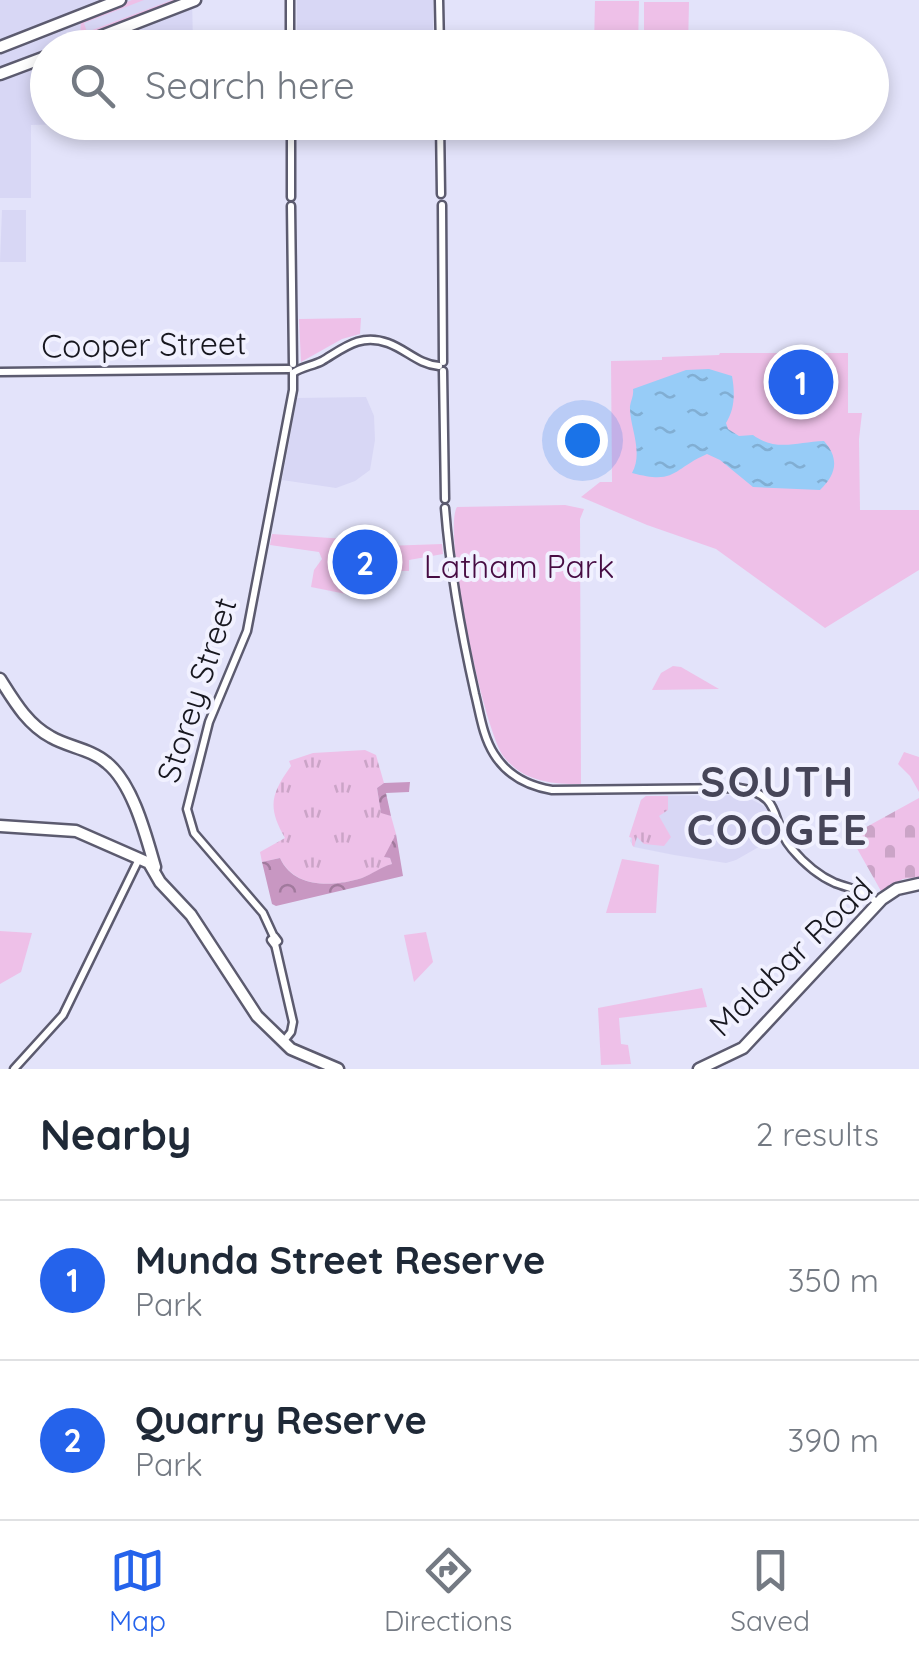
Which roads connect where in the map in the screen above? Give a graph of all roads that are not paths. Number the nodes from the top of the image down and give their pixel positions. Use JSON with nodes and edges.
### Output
{"nodes":[{"id":1,"x":120,"y":0,"type":"edge"},
{"id":2,"x":195,"y":0,"type":"edge"},
{"id":3,"x":290,"y":0,"type":"edge"},
{"id":4,"x":440,"y":0,"type":"edge"},
{"id":5,"x":43,"y":30,"type":"edge"},
{"id":6,"x":118,"y":30,"type":"edge"},
{"id":7,"x":290,"y":30,"type":"edge"},
{"id":8,"x":440,"y":30,"type":"edge"},
{"id":9,"x":30,"y":35,"type":"edge"},
{"id":10,"x":0,"y":47,"type":"edge"},
{"id":11,"x":30,"y":63,"type":"edge"},
{"id":12,"x":0,"y":74,"type":"edge"},
{"id":13,"x":291,"y":140,"type":"edge"},
{"id":14,"x":440,"y":140,"type":"edge"},
{"id":15,"x":442,"y":366,"type":"junction"},
{"id":16,"x":293,"y":368,"type":"junction"},
{"id":17,"x":0,"y":372,"type":"edge"},
{"id":18,"x":0,"y":679,"type":"edge"},
{"id":19,"x":139,"y":823,"type":"junction"},
{"id":20,"x":0,"y":826,"type":"edge"},
{"id":21,"x":147,"y":839,"type":"junction"},
{"id":22,"x":118,"y":848,"type":"junction"},
{"id":23,"x":140,"y":858,"type":"junction"},
{"id":24,"x":133,"y":871,"type":"junction"},
{"id":25,"x":154,"y":873,"type":"junction"},
{"id":26,"x":919,"y":884,"type":"edge"},
{"id":27,"x":877,"y":903,"type":"junction"},
{"id":28,"x":283,"y":1042,"type":"junction"},
{"id":29,"x":14,"y":1069,"type":"edge"},
{"id":30,"x":335,"y":1069,"type":"edge"},
{"id":31,"x":699,"y":1069,"type":"edge"}],
"edges":[{"from":1,"to":5,"type":"main road"},
{"from":2,"to":6,"type":"main road"},
{"from":3,"to":7,"type":"street"},
{"from":4,"to":8,"type":"street"},
{"from":9,"to":10,"type":"main road"},
{"from":11,"to":12,"type":"main road"},
{"from":13,"to":16,"type":"street","name":"Storey Street"},
{"from":14,"to":15,"type":"street"},
{"from":15,"to":16,"type":"street","name":"Cooper Street"},
{"from":15,"to":27,"type":"street"},
{"from":16,"to":17,"type":"street","name":"Cooper Street"},
{"from":16,"to":28,"type":"street","name":"Storey Street"},
{"from":18,"to":19,"type":"main road"},
{"from":19,"to":21,"type":"main road"},
{"from":19,"to":23,"type":"main road"},
{"from":20,"to":22,"type":"main road"},
{"from":21,"to":23,"type":"main road"},
{"from":21,"to":25,"type":"main road"},
{"from":22,"to":23,"type":"main road"},
{"from":22,"to":24,"type":"street"},
{"from":23,"to":24,"type":"street"},
{"from":23,"to":25,"type":"main road"},
{"from":24,"to":29,"type":"street"},
{"from":25,"to":28,"type":"main road"},
{"from":26,"to":27,"type":"main road","name":"Malabar Road"},
{"from":27,"to":31,"type":"main road","name":"Malabar Road"},
{"from":28,"to":30,"type":"main road"}]}
